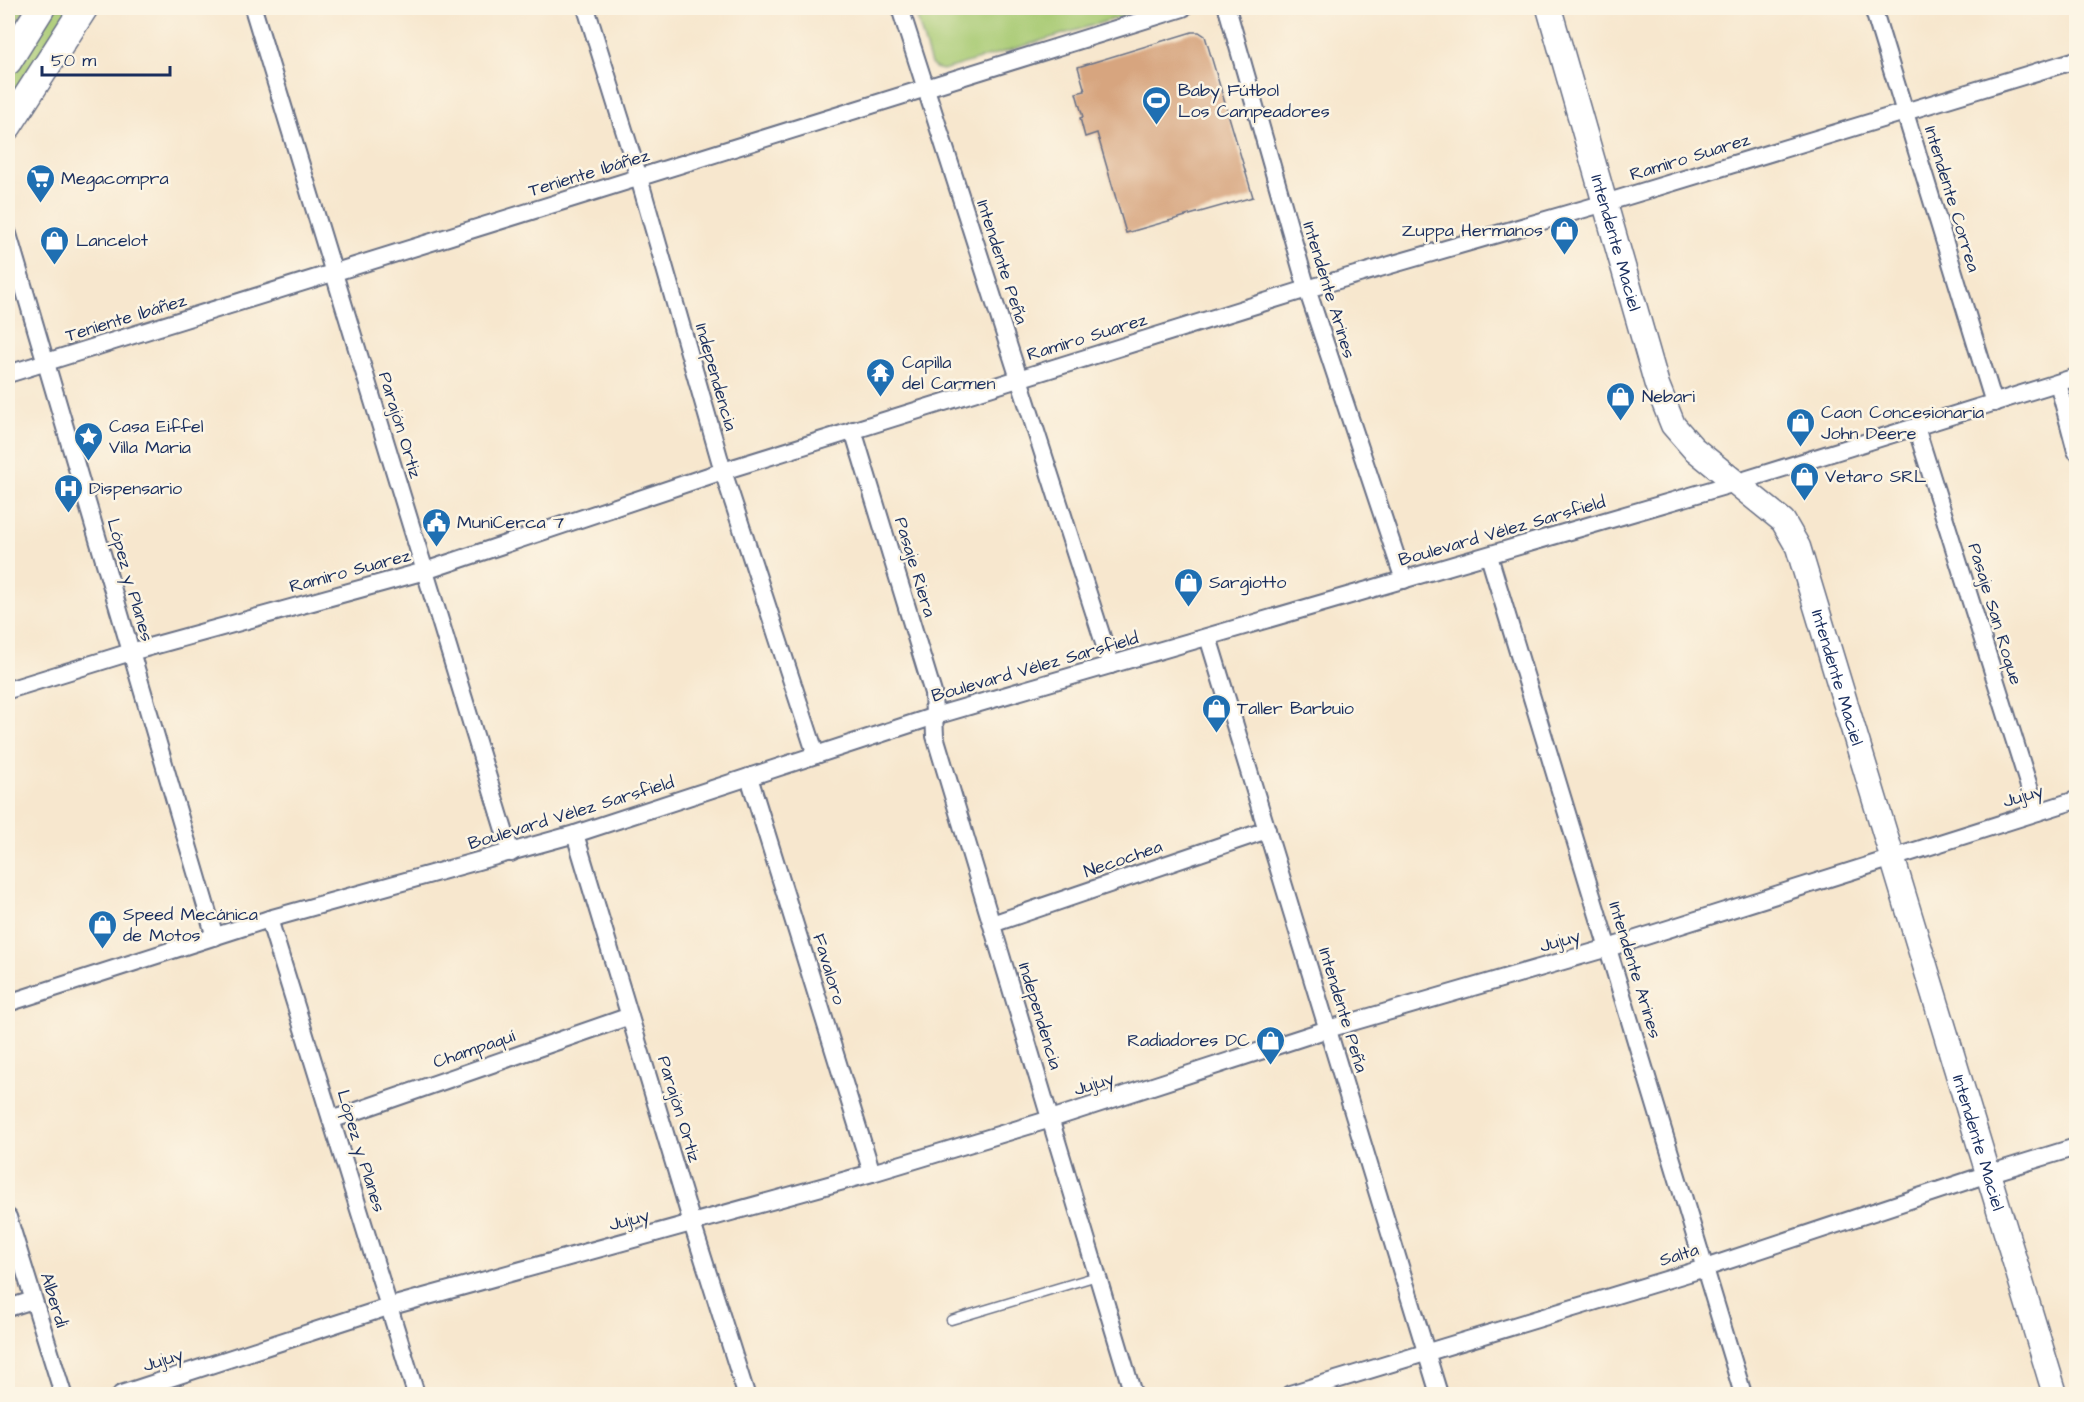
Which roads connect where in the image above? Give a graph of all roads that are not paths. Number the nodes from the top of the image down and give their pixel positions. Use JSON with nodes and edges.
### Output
{"nodes":[{"id":1,"x":42,"y":8,"type":"edge"},
{"id":2,"x":84,"y":8,"type":"edge"},
{"id":3,"x":253,"y":8,"type":"edge"},
{"id":4,"x":586,"y":8,"type":"edge"},
{"id":5,"x":900,"y":8,"type":"edge"},
{"id":6,"x":1183,"y":8,"type":"edge"},
{"id":7,"x":1227,"y":8,"type":"edge"},
{"id":8,"x":1549,"y":8,"type":"edge"},
{"id":9,"x":1873,"y":8,"type":"edge"},
{"id":10,"x":2076,"y":60,"type":"edge"},
{"id":11,"x":8,"y":61,"type":"edge"},
{"id":12,"x":925,"y":88,"type":"junction"},
{"id":13,"x":1905,"y":112,"type":"junction"},
{"id":14,"x":8,"y":126,"type":"edge"},
{"id":15,"x":639,"y":178,"type":"junction"},
{"id":16,"x":1605,"y":203,"type":"junction"},
{"id":17,"x":8,"y":234,"type":"edge"},
{"id":18,"x":334,"y":273,"type":"junction"},
{"id":19,"x":1307,"y":289,"type":"junction"},
{"id":20,"x":46,"y":363,"type":"junction"},
{"id":21,"x":8,"y":374,"type":"edge"},
{"id":22,"x":2076,"y":377,"type":"edge"},
{"id":23,"x":1020,"y":379,"type":"junction"},
{"id":24,"x":2058,"y":383,"type":"junction"},
{"id":25,"x":1994,"y":403,"type":"junction"},
{"id":26,"x":1916,"y":427,"type":"junction"},
{"id":27,"x":853,"y":430,"type":"junction"},
{"id":28,"x":2076,"y":451,"type":"edge"},
{"id":29,"x":723,"y":471,"type":"junction"},
{"id":30,"x":1736,"y":483,"type":"junction"},
{"id":31,"x":1489,"y":556,"type":"junction"},
{"id":32,"x":425,"y":571,"type":"junction"},
{"id":33,"x":1404,"y":580,"type":"junction"},
{"id":34,"x":1208,"y":637,"type":"junction"},
{"id":35,"x":131,"y":652,"type":"junction"},
{"id":36,"x":1111,"y":665,"type":"junction"},
{"id":37,"x":8,"y":690,"type":"edge"},
{"id":38,"x":935,"y":716,"type":"junction"},
{"id":39,"x":816,"y":755,"type":"junction"},
{"id":40,"x":749,"y":777,"type":"junction"},
{"id":41,"x":2076,"y":800,"type":"edge"},
{"id":42,"x":2037,"y":812,"type":"junction"},
{"id":43,"x":1267,"y":830,"type":"junction"},
{"id":44,"x":575,"y":834,"type":"junction"},
{"id":45,"x":511,"y":853,"type":"junction"},
{"id":46,"x":1893,"y":857,"type":"junction"},
{"id":47,"x":269,"y":919,"type":"junction"},
{"id":48,"x":992,"y":924,"type":"junction"},
{"id":49,"x":215,"y":937,"type":"junction"},
{"id":50,"x":1608,"y":948,"type":"junction"},
{"id":51,"x":8,"y":1003,"type":"edge"},
{"id":52,"x":630,"y":1016,"type":"junction"},
{"id":53,"x":1328,"y":1029,"type":"junction"},
{"id":54,"x":1051,"y":1119,"type":"junction"},
{"id":55,"x":331,"y":1120,"type":"junction"},
{"id":56,"x":2076,"y":1147,"type":"edge"},
{"id":57,"x":872,"y":1173,"type":"junction"},
{"id":58,"x":1988,"y":1174,"type":"junction"},
{"id":59,"x":8,"y":1217,"type":"edge"},
{"id":60,"x":692,"y":1223,"type":"junction"},
{"id":61,"x":1705,"y":1268,"type":"junction"},
{"id":62,"x":1097,"y":1276,"type":"junction"},
{"id":63,"x":33,"y":1300,"type":"junction"},
{"id":64,"x":388,"y":1306,"type":"junction"},
{"id":65,"x":8,"y":1308,"type":"edge"},
{"id":66,"x":951,"y":1320,"type":"dead end"},
{"id":67,"x":1426,"y":1353,"type":"junction"},
{"id":68,"x":63,"y":1395,"type":"edge"},
{"id":69,"x":121,"y":1395,"type":"edge"},
{"id":70,"x":416,"y":1395,"type":"edge"},
{"id":71,"x":746,"y":1395,"type":"edge"},
{"id":72,"x":1133,"y":1395,"type":"edge"},
{"id":73,"x":1290,"y":1395,"type":"edge"},
{"id":74,"x":1439,"y":1395,"type":"edge"},
{"id":75,"x":1743,"y":1395,"type":"edge"},
{"id":76,"x":2055,"y":1395,"type":"edge"}],
"edges":[{"from":1,"to":11,"type":"highway"},
{"from":2,"to":14,"type":"highway"},
{"from":3,"to":18,"type":"street","name":"Parajón Ortiz"},
{"from":4,"to":15,"type":"street","name":"Independencia"},
{"from":5,"to":12,"type":"street","name":"Intendente Peña"},
{"from":6,"to":12,"type":"street","name":"Teniente Ibáñez"},
{"from":7,"to":19,"type":"street","name":"Intendente Arines"},
{"from":8,"to":16,"type":"main road","name":"Intendente Maciel"},
{"from":9,"to":13,"type":"street","name":"Intendente Correa"},
{"from":10,"to":13,"type":"street","name":"Ramiro Suarez"},
{"from":12,"to":15,"type":"street","name":"Teniente Ibáñez"},
{"from":12,"to":23,"type":"street","name":"Intendente Peña"},
{"from":13,"to":16,"type":"street","name":"Ramiro Suarez"},
{"from":13,"to":25,"type":"street","name":"Intendente Correa"},
{"from":15,"to":18,"type":"street","name":"Teniente Ibáñez"},
{"from":15,"to":29,"type":"street","name":"Independencia"},
{"from":16,"to":19,"type":"street","name":"Ramiro Suarez"},
{"from":16,"to":30,"type":"main road","name":"Intendente Maciel"},
{"from":17,"to":20,"type":"street","name":"López y Planes"},
{"from":18,"to":20,"type":"street","name":"Teniente Ibáñez"},
{"from":18,"to":32,"type":"street","name":"Parajón Ortiz"},
{"from":19,"to":23,"type":"street","name":"Ramiro Suarez"},
{"from":19,"to":33,"type":"street","name":"Intendente Arines"},
{"from":20,"to":21,"type":"street","name":"Teniente Ibáñez"},
{"from":20,"to":35,"type":"street","name":"López y Planes"},
{"from":22,"to":24,"type":"street","name":"Boulevard Vélez Sarsfield"},
{"from":23,"to":27,"type":"street","name":"Ramiro Suarez"},
{"from":23,"to":36,"type":"street","name":"Intendente Peña"},
{"from":24,"to":25,"type":"street","name":"Boulevard Vélez Sarsfield"},
{"from":24,"to":28,"type":"street"},
{"from":25,"to":26,"type":"street","name":"Boulevard Vélez Sarsfield"},
{"from":26,"to":30,"type":"street","name":"Boulevard Vélez Sarsfield"},
{"from":26,"to":42,"type":"street","name":"Pasaje San Roque"},
{"from":27,"to":29,"type":"street","name":"Ramiro Suarez"},
{"from":27,"to":38,"type":"street","name":"Pasaje Riera"},
{"from":29,"to":32,"type":"street","name":"Ramiro Suarez"},
{"from":29,"to":39,"type":"street","name":"Independencia"},
{"from":30,"to":31,"type":"street","name":"Boulevard Vélez Sarsfield"},
{"from":30,"to":46,"type":"main road","name":"Intendente Maciel"},
{"from":31,"to":33,"type":"street","name":"Boulevard Vélez Sarsfield"},
{"from":31,"to":50,"type":"street","name":"Intendente Arines"},
{"from":32,"to":35,"type":"street","name":"Ramiro Suarez"},
{"from":32,"to":45,"type":"street","name":"Parajón Ortiz"},
{"from":33,"to":34,"type":"street","name":"Boulevard Vélez Sarsfield"},
{"from":34,"to":36,"type":"street","name":"Boulevard Vélez Sarsfield"},
{"from":34,"to":43,"type":"street","name":"Intendente Peña"},
{"from":35,"to":37,"type":"street","name":"Ramiro Suarez"},
{"from":35,"to":49,"type":"street","name":"López y Planes"},
{"from":36,"to":38,"type":"street","name":"Boulevard Vélez Sarsfield"},
{"from":38,"to":39,"type":"street","name":"Boulevard Vélez Sarsfield"},
{"from":38,"to":48,"type":"street","name":"Independencia"},
{"from":39,"to":40,"type":"street","name":"Boulevard Vélez Sarsfield"},
{"from":40,"to":44,"type":"street","name":"Boulevard Vélez Sarsfield"},
{"from":40,"to":57,"type":"street","name":"Favaloro"},
{"from":41,"to":42,"type":"street","name":"Jujuy"},
{"from":42,"to":46,"type":"street","name":"Jujuy"},
{"from":43,"to":48,"type":"street","name":"Necochea"},
{"from":43,"to":53,"type":"street","name":"Intendente Peña"},
{"from":44,"to":45,"type":"street","name":"Boulevard Vélez Sarsfield"},
{"from":44,"to":52,"type":"street","name":"Parajón Ortiz"},
{"from":45,"to":47,"type":"street","name":"Boulevard Vélez Sarsfield"},
{"from":46,"to":50,"type":"street","name":"Jujuy"},
{"from":46,"to":58,"type":"main road","name":"Intendente Maciel"},
{"from":47,"to":49,"type":"street","name":"Boulevard Vélez Sarsfield"},
{"from":47,"to":55,"type":"street","name":"López y Planes"},
{"from":48,"to":54,"type":"street","name":"Independencia"},
{"from":49,"to":51,"type":"street","name":"Boulevard Vélez Sarsfield"},
{"from":50,"to":53,"type":"street","name":"Jujuy"},
{"from":50,"to":61,"type":"street","name":"Intendente Arines"},
{"from":52,"to":55,"type":"street","name":"Champaquí"},
{"from":52,"to":60,"type":"street","name":"Parajón Ortiz"},
{"from":53,"to":54,"type":"street","name":"Jujuy"},
{"from":53,"to":67,"type":"street","name":"Intendente Peña"},
{"from":54,"to":57,"type":"street","name":"Jujuy"},
{"from":54,"to":62,"type":"street","name":"Independencia"},
{"from":55,"to":64,"type":"street","name":"López y Planes"},
{"from":56,"to":58,"type":"street","name":"Salta"},
{"from":57,"to":60,"type":"street","name":"Jujuy"},
{"from":58,"to":61,"type":"street","name":"Salta"},
{"from":58,"to":76,"type":"main road","name":"Intendente Maciel"},
{"from":59,"to":63,"type":"street","name":"Alberdi"},
{"from":60,"to":64,"type":"street","name":"Jujuy"},
{"from":60,"to":71,"type":"street","name":"Parajón Ortiz"},
{"from":61,"to":67,"type":"street","name":"Salta"},
{"from":61,"to":75,"type":"street","name":"Intendente Arines"},
{"from":62,"to":66,"type":"lane"},
{"from":62,"to":72,"type":"street","name":"Independencia"},
{"from":63,"to":65,"type":"street"},
{"from":63,"to":68,"type":"street","name":"Alberdi"},
{"from":64,"to":69,"type":"street","name":"Jujuy"},
{"from":64,"to":70,"type":"street","name":"López y Planes"},
{"from":67,"to":73,"type":"street","name":"Salta"},
{"from":67,"to":74,"type":"street","name":"Intendente Peña"}]}
